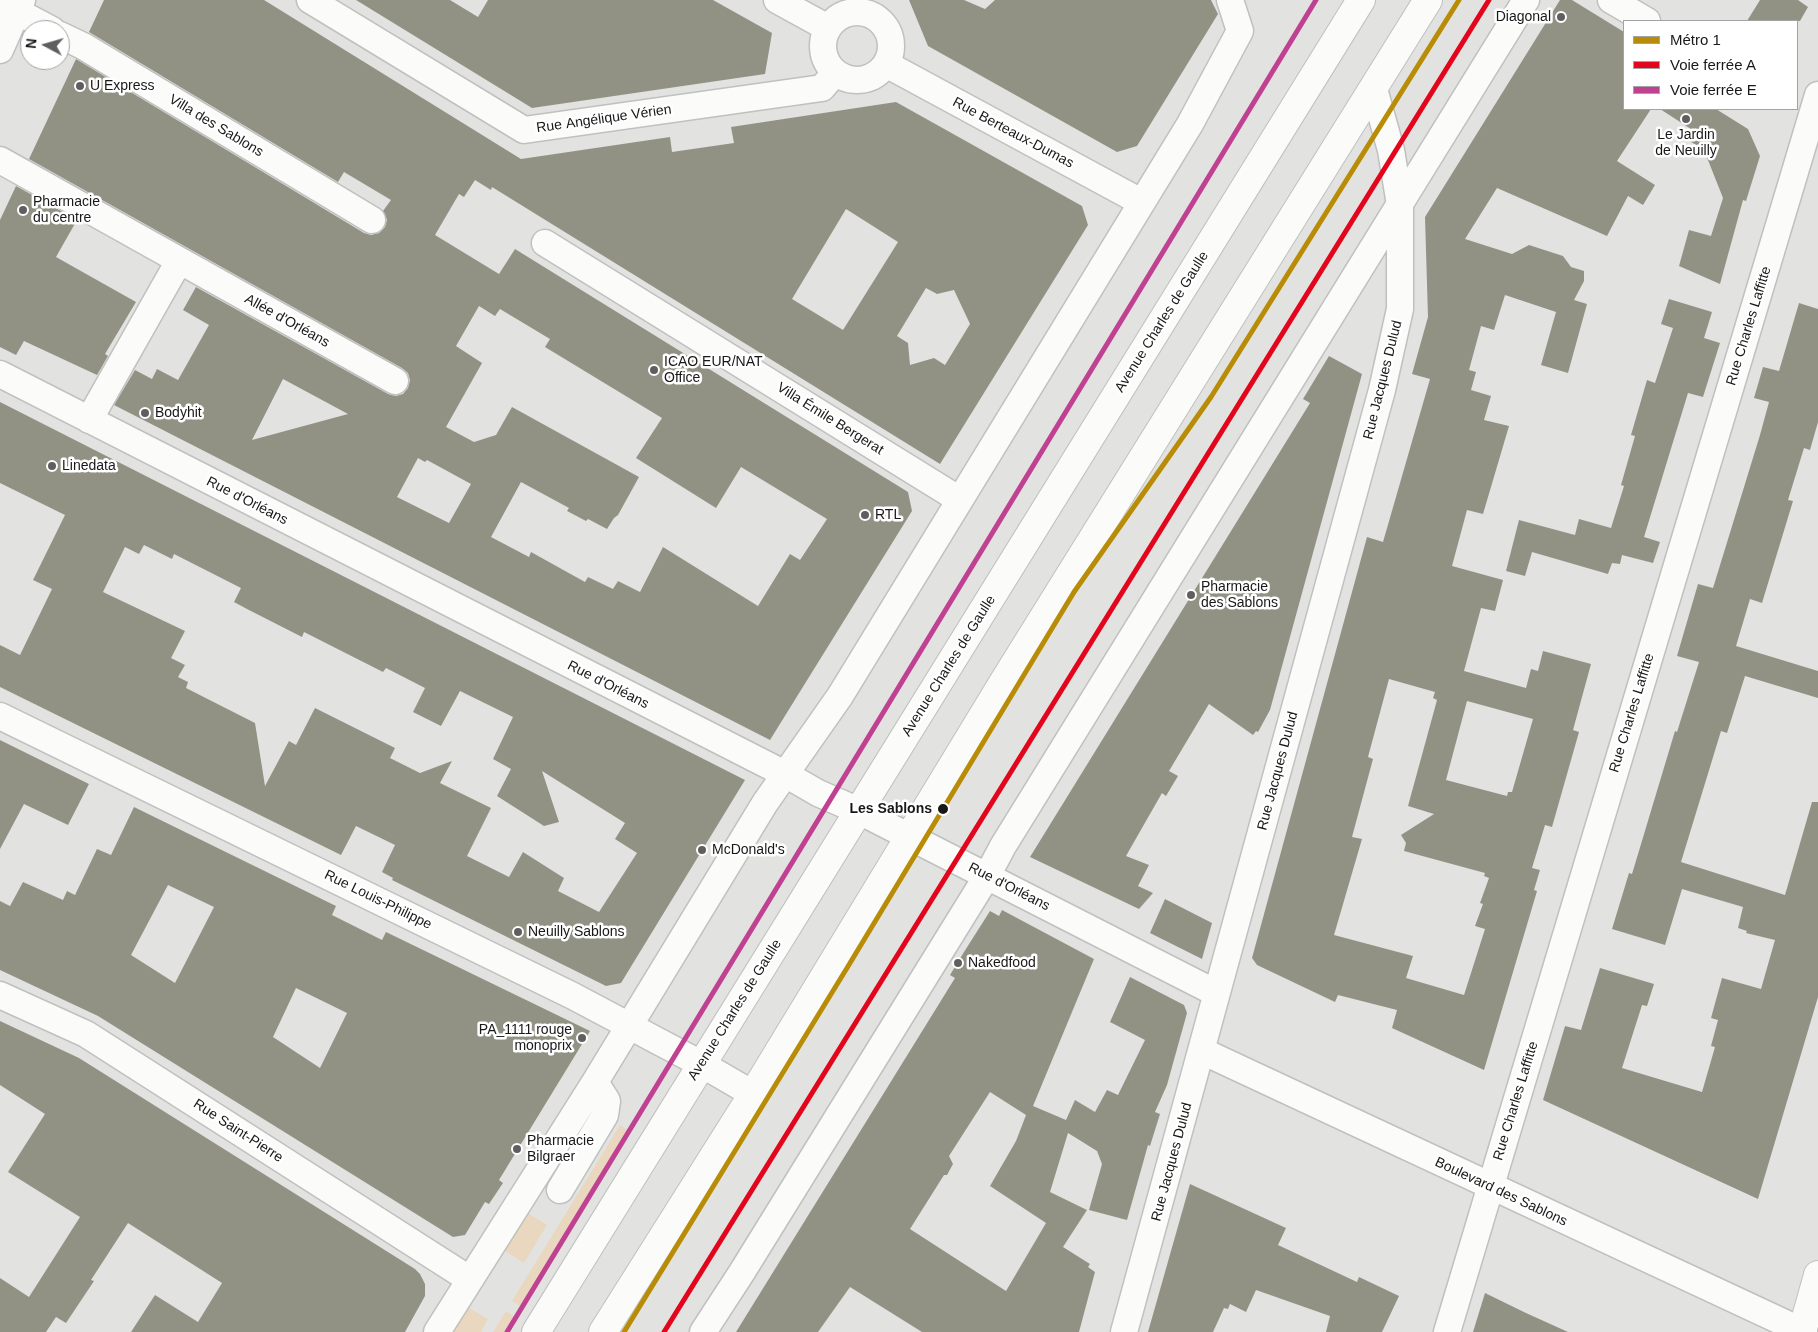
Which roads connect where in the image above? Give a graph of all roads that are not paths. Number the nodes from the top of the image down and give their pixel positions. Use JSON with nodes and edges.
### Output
{"nodes":[{"id":1,"x":310,"y":0,"type":"edge"},
{"id":2,"x":777,"y":0,"type":"edge"},
{"id":3,"x":1230,"y":0,"type":"edge"},
{"id":4,"x":1361,"y":0,"type":"edge"},
{"id":5,"x":1428,"y":0,"type":"edge"},
{"id":6,"x":1526,"y":0,"type":"edge"},
{"id":7,"x":1611,"y":0,"type":"edge"},
{"id":8,"x":13,"y":6,"type":"edge"},
{"id":9,"x":864,"y":6,"type":"edge"},
{"id":10,"x":36,"y":20,"type":"edge"},
{"id":11,"x":1645,"y":20,"type":"edge"},
{"id":12,"x":828,"y":28,"type":"junction"},
{"id":13,"x":70,"y":40,"type":"edge"},
{"id":14,"x":0,"y":50,"type":"edge"},
{"id":15,"x":886,"y":64,"type":"junction"},
{"id":16,"x":835,"y":73,"type":"junction"},
{"id":17,"x":1374,"y":89,"type":"junction"},
{"id":18,"x":1818,"y":95,"type":"edge"},
{"id":19,"x":1807,"y":118,"type":"edge"},
{"id":20,"x":0,"y":160,"type":"edge"},
{"id":21,"x":1141,"y":202,"type":"junction"},
{"id":22,"x":1400,"y":205,"type":"junction"},
{"id":23,"x":372,"y":220,"type":"dead end"},
{"id":24,"x":546,"y":243,"type":"dead end"},
{"id":25,"x":179,"y":261,"type":"junction"},
{"id":26,"x":0,"y":374,"type":"edge"},
{"id":27,"x":394,"y":381,"type":"dead end"},
{"id":28,"x":89,"y":420,"type":"junction"},
{"id":29,"x":960,"y":500,"type":"junction"},
{"id":30,"x":0,"y":716,"type":"edge"},
{"id":31,"x":785,"y":774,"type":"junction"},
{"id":32,"x":859,"y":811,"type":"junction"},
{"id":33,"x":908,"y":837,"type":"junction"},
{"id":34,"x":986,"y":876,"type":"junction"},
{"id":35,"x":1216,"y":993,"type":"junction"},
{"id":36,"x":0,"y":995,"type":"edge"},
{"id":37,"x":629,"y":1026,"type":"junction"},
{"id":38,"x":1202,"y":1050,"type":"junction"},
{"id":39,"x":702,"y":1064,"type":"junction"},
{"id":40,"x":595,"y":1082,"type":"junction"},
{"id":41,"x":753,"y":1094,"type":"junction"},
{"id":42,"x":1490,"y":1186,"type":"junction"},
{"id":43,"x":560,"y":1190,"type":"dead end"},
{"id":44,"x":1818,"y":1276,"type":"edge"},
{"id":45,"x":469,"y":1279,"type":"junction"},
{"id":46,"x":437,"y":1332,"type":"edge"},
{"id":47,"x":536,"y":1332,"type":"edge"},
{"id":48,"x":603,"y":1332,"type":"edge"},
{"id":49,"x":703,"y":1332,"type":"edge"},
{"id":50,"x":1124,"y":1332,"type":"edge"},
{"id":51,"x":1447,"y":1332,"type":"edge"},
{"id":52,"x":1802,"y":1332,"type":"edge"}],
"edges":[{"from":1,"to":16,"type":"street","name":"Rue Angélique Vérien"},
{"from":2,"to":12,"type":"street"},
{"from":3,"to":21,"type":"street"},
{"from":4,"to":32,"type":"main road","name":"Avenue Charles de Gaulle"},
{"from":5,"to":17,"type":"main road"},
{"from":6,"to":22,"type":"street"},
{"from":7,"to":11,"type":"street"},
{"from":8,"to":10,"type":"street"},
{"from":8,"to":14,"type":"street"},
{"from":9,"to":12,"type":"street"},
{"from":9,"to":15,"type":"street"},
{"from":12,"to":16,"type":"street"},
{"from":13,"to":23,"type":"street","name":"Villa des Sablons"},
{"from":15,"to":16,"type":"street"},
{"from":15,"to":21,"type":"street","name":"Rue Berteaux-Dumas"},
{"from":17,"to":22,"type":"street","name":"Rue Jacques Dulud"},
{"from":17,"to":33,"type":"main road"},
{"from":18,"to":19,"type":"street","name":"Rue Charles Laffitte"},
{"from":19,"to":42,"type":"street","name":"Rue Charles Laffitte"},
{"from":20,"to":25,"type":"street","name":"Allée d'Orléans"},
{"from":21,"to":29,"type":"street"},
{"from":22,"to":34,"type":"street"},
{"from":22,"to":35,"type":"street","name":"Rue Jacques Dulud"},
{"from":24,"to":29,"type":"street","name":"Villa Émile Bergerat"},
{"from":25,"to":27,"type":"street","name":"Allée d'Orléans"},
{"from":25,"to":28,"type":"street"},
{"from":26,"to":28,"type":"street","name":"Rue d'Orléans"},
{"from":28,"to":31,"type":"street","name":"Rue d'Orléans"},
{"from":29,"to":31,"type":"street"},
{"from":30,"to":37,"type":"street","name":"Rue Louis-Philippe"},
{"from":31,"to":32,"type":"street","name":"Rue d'Orléans"},
{"from":31,"to":37,"type":"street"},
{"from":32,"to":33,"type":"street","name":"Rue d'Orléans"},
{"from":32,"to":39,"type":"main road","name":"Avenue Charles de Gaulle"},
{"from":33,"to":34,"type":"street","name":"Rue d'Orléans"},
{"from":33,"to":41,"type":"main road"},
{"from":34,"to":35,"type":"street","name":"Rue d'Orléans"},
{"from":34,"to":49,"type":"street"},
{"from":35,"to":38,"type":"street","name":"Rue Jacques Dulud"},
{"from":36,"to":45,"type":"street","name":"Rue Saint-Pierre"},
{"from":37,"to":39,"type":"street","name":"Rue Louis-Philippe"},
{"from":37,"to":40,"type":"street"},
{"from":38,"to":42,"type":"street","name":"Boulevard des Sablons"},
{"from":38,"to":50,"type":"street","name":"Rue Jacques Dulud"},
{"from":39,"to":41,"type":"street","name":"Rue Louis-Philippe"},
{"from":39,"to":47,"type":"main road","name":"Avenue Charles de Gaulle"},
{"from":40,"to":43,"type":"street"},
{"from":40,"to":45,"type":"street"},
{"from":41,"to":48,"type":"main road"},
{"from":42,"to":51,"type":"street","name":"Rue Charles Laffitte"},
{"from":42,"to":52,"type":"street","name":"Boulevard des Sablons"},
{"from":44,"to":52,"type":"main road"},
{"from":45,"to":46,"type":"street"}]}
